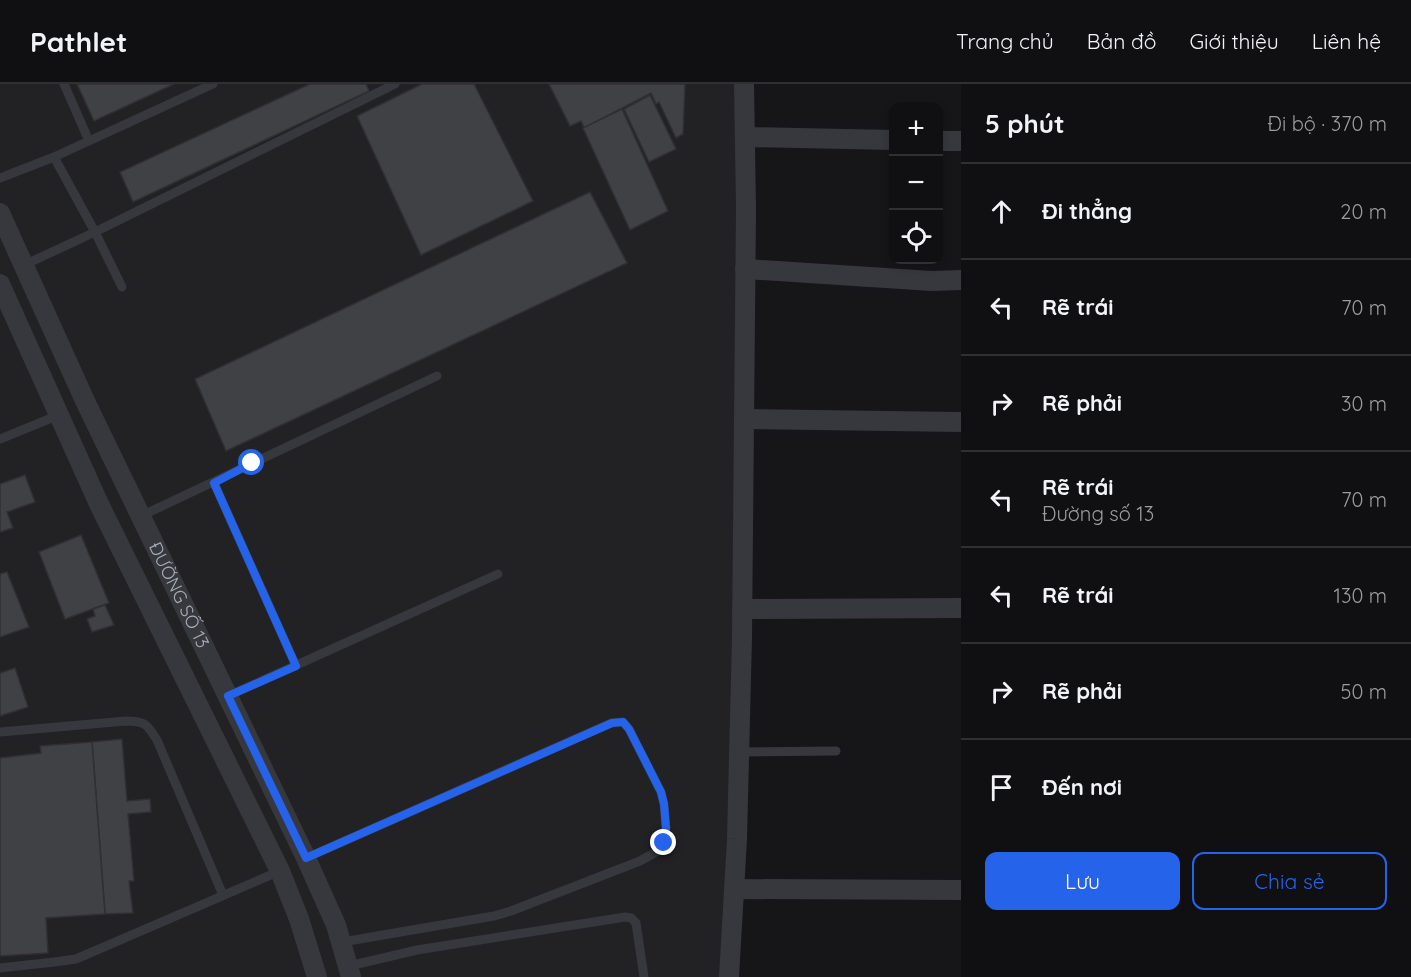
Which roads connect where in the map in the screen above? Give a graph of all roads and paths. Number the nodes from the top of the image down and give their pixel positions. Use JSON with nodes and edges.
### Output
{"nodes":[{"id":1,"x":64,"y":84,"type":"edge"},
{"id":2,"x":213,"y":84,"type":"edge"},
{"id":3,"x":395,"y":84,"type":"edge"},
{"id":4,"x":744,"y":84,"type":"edge"},
{"id":5,"x":745,"y":137,"type":"junction"},
{"id":6,"x":889,"y":140,"type":"edge"},
{"id":7,"x":89,"y":141,"type":"junction"},
{"id":8,"x":943,"y":141,"type":"edge"},
{"id":9,"x":961,"y":141,"type":"edge"},
{"id":10,"x":54,"y":157,"type":"junction"},
{"id":11,"x":0,"y":178,"type":"edge"},
{"id":12,"x":0,"y":213,"type":"edge"},
{"id":13,"x":95,"y":232,"type":"junction"},
{"id":14,"x":24,"y":265,"type":"junction"},
{"id":15,"x":746,"y":269,"type":"junction"},
{"id":16,"x":961,"y":280,"type":"edge"},
{"id":17,"x":0,"y":284,"type":"edge"},
{"id":18,"x":122,"y":287,"type":"dead end"},
{"id":19,"x":437,"y":376,"type":"dead end"},
{"id":20,"x":86,"y":404,"type":"junction"},
{"id":21,"x":59,"y":415,"type":"junction"},
{"id":22,"x":744,"y":419,"type":"junction"},
{"id":23,"x":961,"y":422,"type":"edge"},
{"id":24,"x":1,"y":438,"type":"edge"},
{"id":25,"x":214,"y":483,"type":"junction"},
{"id":26,"x":141,"y":516,"type":"junction"},
{"id":27,"x":498,"y":573,"type":"dead end"},
{"id":28,"x":961,"y":608,"type":"edge"},
{"id":29,"x":742,"y":609,"type":"junction"},
{"id":30,"x":296,"y":666,"type":"junction"},
{"id":31,"x":228,"y":696,"type":"junction"},
{"id":32,"x":0,"y":732,"type":"edge"},
{"id":33,"x":836,"y":751,"type":"dead end"},
{"id":34,"x":739,"y":752,"type":"junction"},
{"id":35,"x":306,"y":858,"type":"junction"},
{"id":36,"x":280,"y":871,"type":"junction"},
{"id":37,"x":734,"y":889,"type":"junction"},
{"id":38,"x":961,"y":890,"type":"edge"},
{"id":39,"x":223,"y":895,"type":"junction"},
{"id":40,"x":342,"y":942,"type":"junction"},
{"id":41,"x":0,"y":968,"type":"edge"},
{"id":42,"x":350,"y":971,"type":"edge"},
{"id":43,"x":317,"y":977,"type":"edge"},
{"id":44,"x":644,"y":977,"type":"edge"},
{"id":45,"x":729,"y":977,"type":"edge"}],
"edges":[{"from":1,"to":7,"type":"lane"},
{"from":2,"to":7,"type":"lane"},
{"from":3,"to":13,"type":"lane"},
{"from":4,"to":5,"type":"street"},
{"from":5,"to":6,"type":"street"},
{"from":5,"to":15,"type":"street"},
{"from":7,"to":10,"type":"lane"},
{"from":8,"to":9,"type":"street"},
{"from":10,"to":11,"type":"lane"},
{"from":10,"to":13,"type":"lane"},
{"from":12,"to":14,"type":"street","name":"ĐƯỜNG SỐ 13"},
{"from":13,"to":14,"type":"lane"},
{"from":13,"to":18,"type":"lane"},
{"from":14,"to":20,"type":"street","name":"ĐƯỜNG SỐ 13"},
{"from":15,"to":16,"type":"street"},
{"from":15,"to":22,"type":"street"},
{"from":17,"to":21,"type":"street","name":"ĐƯỜNG SỐ 13"},
{"from":19,"to":25,"type":"lane"},
{"from":20,"to":21,"type":"street"},
{"from":20,"to":26,"type":"street","name":"ĐƯỜNG SỐ 13"},
{"from":21,"to":24,"type":"lane"},
{"from":21,"to":36,"type":"street","name":"ĐƯỜNG SỐ 13"},
{"from":22,"to":23,"type":"street"},
{"from":22,"to":29,"type":"street"},
{"from":25,"to":26,"type":"lane"},
{"from":25,"to":30,"type":"lane"},
{"from":26,"to":31,"type":"street","name":"ĐƯỜNG SỐ 13"},
{"from":27,"to":30,"type":"lane"},
{"from":28,"to":29,"type":"street"},
{"from":29,"to":34,"type":"street"},
{"from":30,"to":31,"type":"lane"},
{"from":31,"to":35,"type":"street","name":"ĐƯỜNG SỐ 13"},
{"from":32,"to":39,"type":"lane"},
{"from":33,"to":34,"type":"lane"},
{"from":34,"to":37,"type":"street"},
{"from":35,"to":36,"type":"street"},
{"from":35,"to":40,"type":"street","name":"ĐƯỜNG SỐ 13"},
{"from":35,"to":40,"type":"lane"},
{"from":36,"to":39,"type":"lane"},
{"from":36,"to":43,"type":"street","name":"ĐƯỜNG SỐ 13"},
{"from":37,"to":38,"type":"street"},
{"from":37,"to":45,"type":"street"},
{"from":39,"to":41,"type":"lane"},
{"from":40,"to":42,"type":"street","name":"ĐƯỜNG SỐ 13"},
{"from":42,"to":44,"type":"lane"}]}
